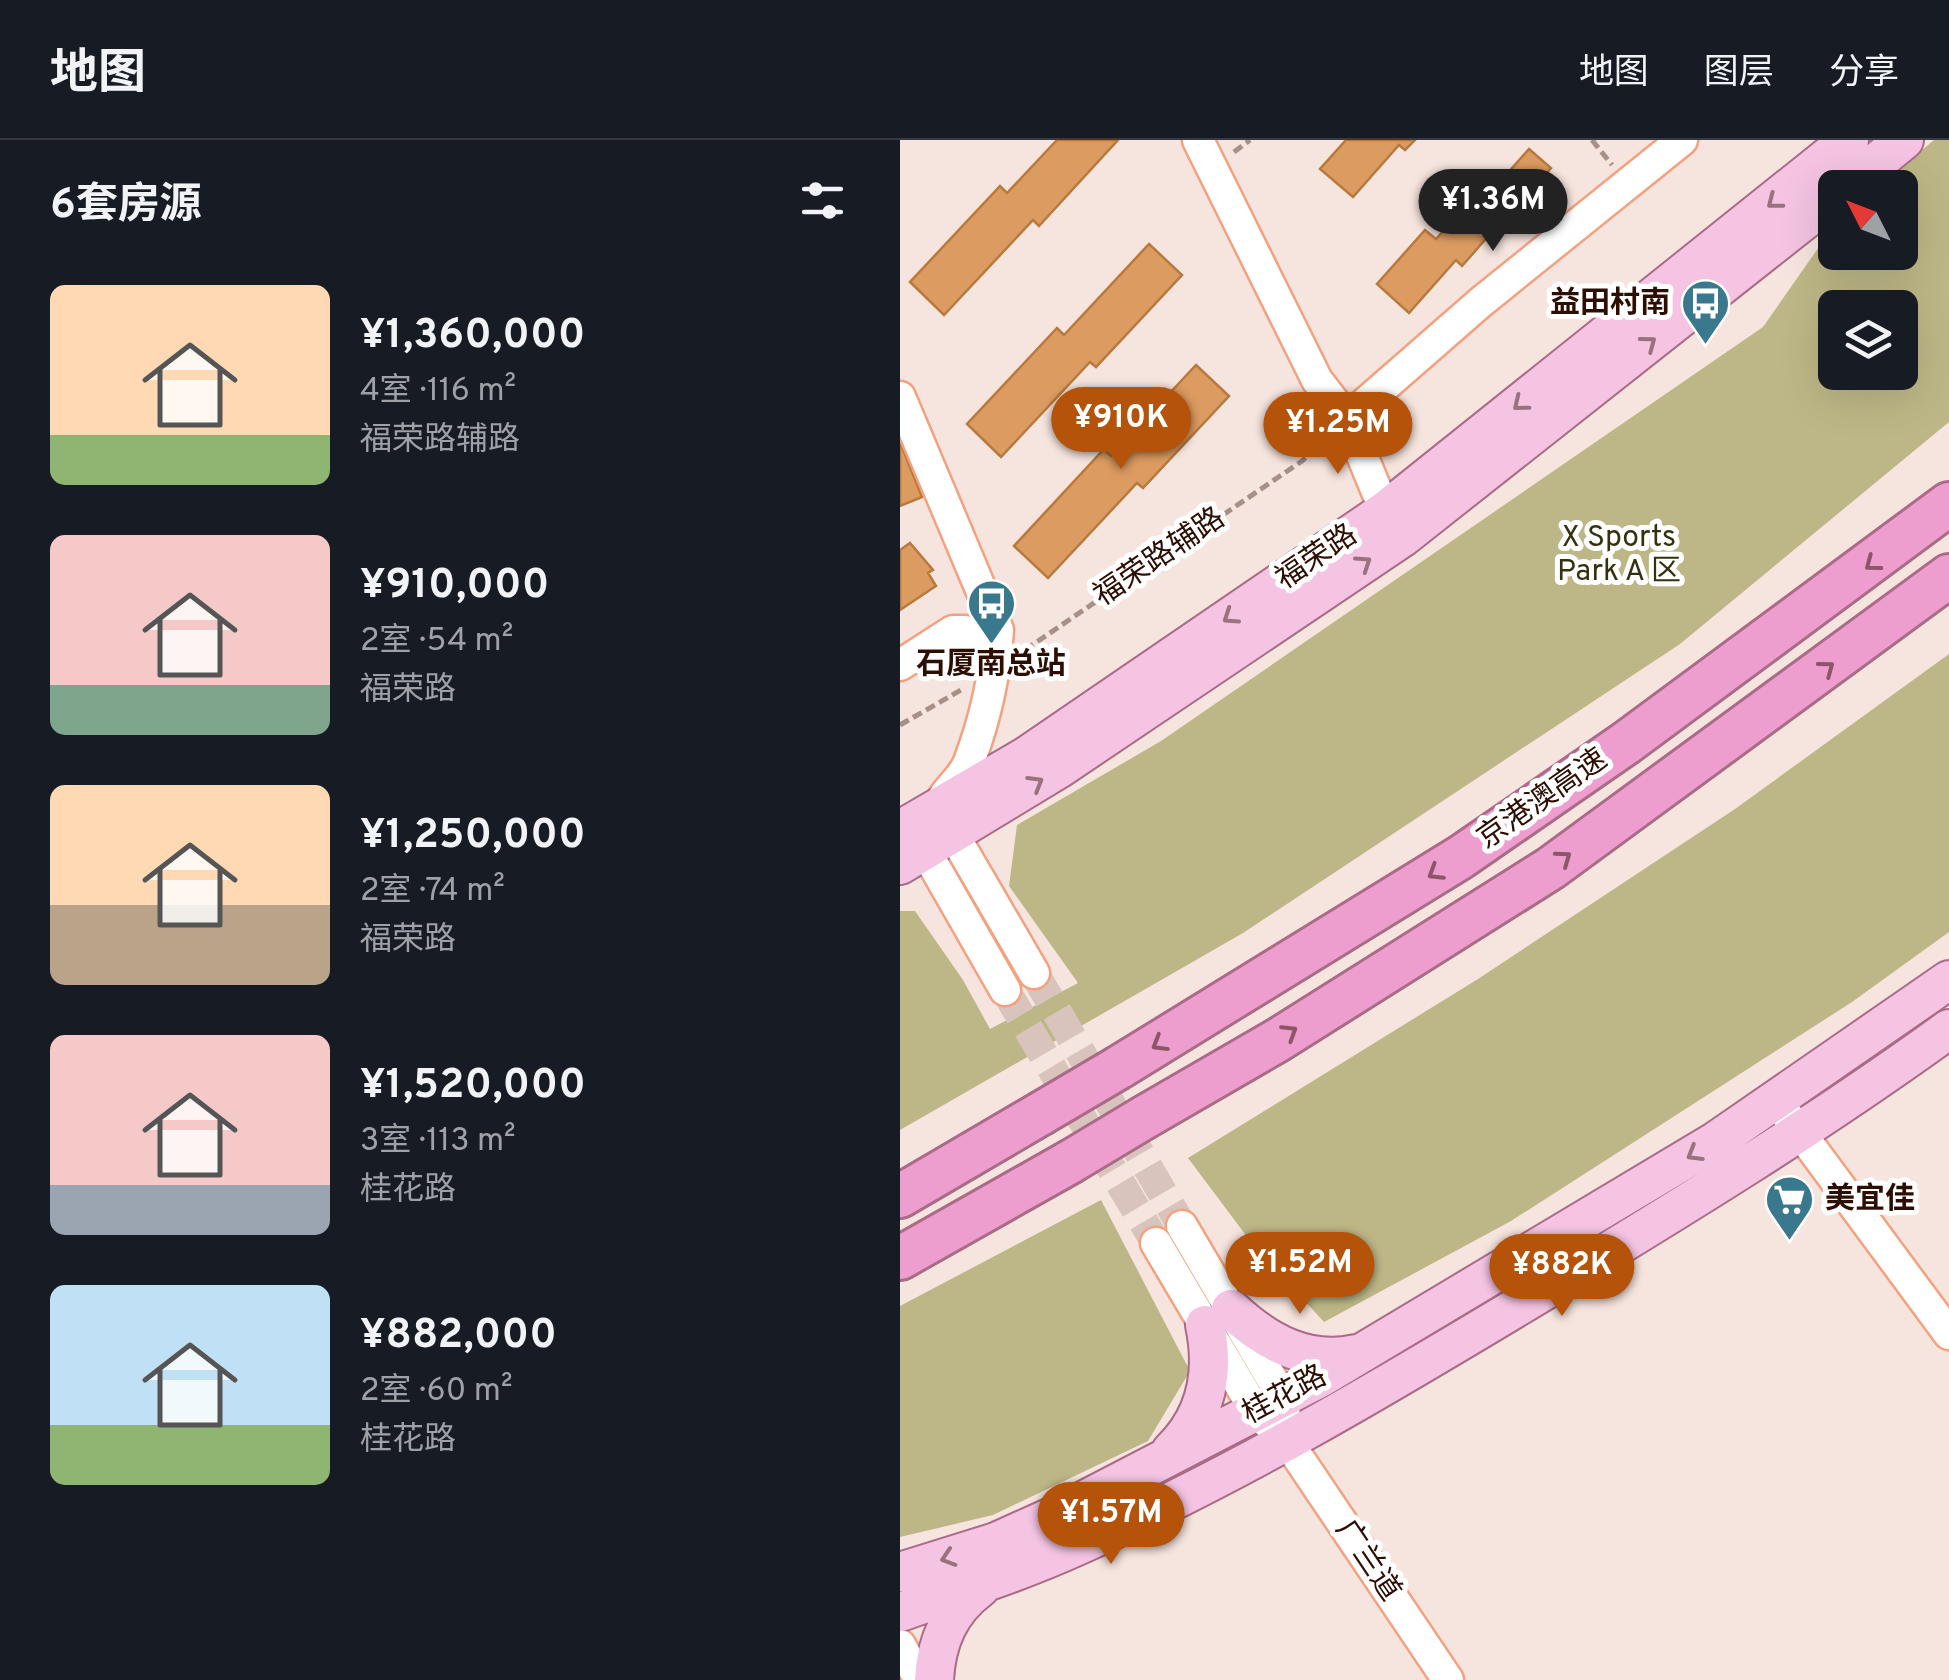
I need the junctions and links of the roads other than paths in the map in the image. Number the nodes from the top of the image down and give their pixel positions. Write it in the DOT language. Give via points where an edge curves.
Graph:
graph roads {
  1 [pos="1198,140"];
  2 [pos="1682,140"];
  3 [pos="1850,140"];
  4 [pos="1904,140"];
  5 [pos="1867,170"];
  6 [pos="1818,209"];
  7 [pos="900,397"];
  8 [pos="1347,419"];
  9 [pos="1949,504"];
  10 [pos="1385,511"];
  11 [pos="1949,576"];
  12 [pos="900,664"];
  13 [pos="995,670"];
  14 [pos="921,835"];
  15 [pos="1034,973"];
  16 [pos="1949,980"];
  17 [pos="1005,990"];
  18 [pos="1949,1029"];
  19 [pos="1776,1101"];
  20 [pos="1800,1133"];
  21 [pos="900,1196"];
  22 [pos="1182,1226"];
  23 [pos="1156,1243"];
  24 [pos="900,1258"];
  25 [pos="1218,1317"];
  26 [pos="1946,1323"];
  27 [pos="1363,1352"];
  28 [pos="1270,1405"];
  29 [pos="1287,1441"];
  30 [pos="1160,1462"];
  31 [pos="900,1572"];
  32 [pos="990,1580"];
  33 [pos="900,1612"];
  34 [pos="900,1646"];
  35 [pos="920,1680"];
  36 [pos="934,1680"];
  37 [pos="1448,1680"];
  1 -- 8 [label="street" via="1317,380"];
  2 -- 8 [label="street"];
  3 -- 10 [label="main road, 福荣路, one-way"];
  4 -- 5 [label="main road"];
  14 -- 6 [label="main road, 福荣路, one-way" via="1060,768 1403,536"];
  7 -- 13 [label="street" via="998,630"];
  8 -- 10 [label="street"];
  9 -- 21 [label="highway, 京港澳高速, one-way, bridge" via="1461,857"];
  10 -- 14 [label="main road, 福荣路, one-way" via="1025,756"];
  24 -- 11 [label="highway, 京港澳高速, one-way, bridge" via="1278,1040 1551,868"];
  12 -- 13 [label="street" via="965,630"];
  13 -- 14 [label="street" via="968,765"];
  14 -- 15 [label="street"];
  14 -- 17 [label="street"];
  16 -- 19 [label="main road, 桂花路"];
  18 -- 20 [label="main road, 桂花路"];
  19 -- 20 [label="street"];
  19 -- 27 [label="main road, 桂花路, one-way"];
  20 -- 26 [label="street"];
  20 -- 29 [label="main road, 桂花路"];
  22 -- 25 [label="street"];
  23 -- 25 [label="street"];
  25 -- 27 [label="main road" via="1290,1350 1337,1358"];
  25 -- 28 [label="street"];
  25 -- 30 [label="main road" via="1205,1397 1182,1440"];
  27 -- 28 [label="main road, 桂花路"];
  28 -- 29 [label="street"];
  28 -- 30 [label="main road, 桂花路"];
  29 -- 32 [label="main road, 桂花路" via="1077,1546"];
  29 -- 37 [label="street, 广兰道"];
  30 -- 31 [label="main road, 桂花路, one-way" via="996,1542"];
  32 -- 33 [label="main road, 桂花路"];
  32 -- 36 [label="main road" via="952,1615"];
  34 -- 35 [label="street"];
}
